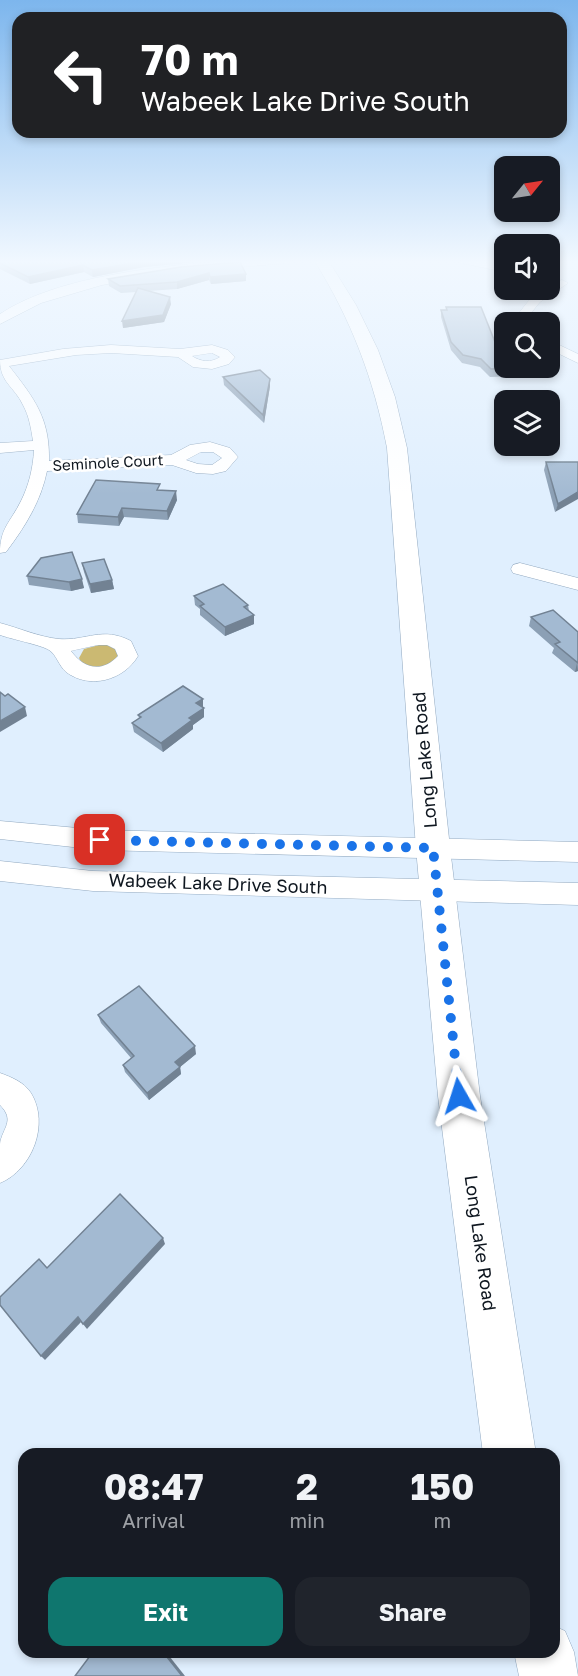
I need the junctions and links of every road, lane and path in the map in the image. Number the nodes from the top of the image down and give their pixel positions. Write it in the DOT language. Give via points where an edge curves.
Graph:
graph roads {
  1 [pos="366,338"];
  2 [pos="560,350"];
  3 [pos="182,353"];
  4 [pos="578,359"];
  5 [pos="0,364"];
  6 [pos="43,445"];
  7 [pos="0,448"];
  8 [pos="175,460"];
  9 [pos="41,466"];
  10 [pos="0,548"];
  11 [pos="520,569"];
  12 [pos="578,584"];
  13 [pos="0,629"];
  14 [pos="57,646"];
  15 [pos="0,830"];
  16 [pos="433,848"];
  17 [pos="578,852"];
  18 [pos="0,871"];
  19 [pos="437,890"];
  20 [pos="578,894"];
  21 [pos="0,1088"];
  22 [pos="0,1166"];
  23 [pos="509,1448"];
  24 [pos="545,1658"];
  25 [pos="549,1676"];
  1 -- 16 [label="main road, Long Lake Road" via="392,420 407,540"];
  2 -- 4 [label="street"];
  3 -- 5 [label="street" via="101,349"];
  5 -- 6 [label="street" via="30,404"];
  6 -- 7 [label="street"];
  6 -- 9 [label="street"];
  8 -- 9 [label="street, Seminole Court"];
  9 -- 10 [label="street" via="31,501"];
  11 -- 12 [label="street"];
  13 -- 14 [label="street"];
  15 -- 16 [label="street" via="100,840"];
  16 -- 17 [label="street"];
  16 -- 19 [label="main road, Long Lake Road"];
  18 -- 19 [label="street, Wabeek Lake Drive South" via="93,881"];
  19 -- 20 [label="street, Wabeek Lake Drive South"];
  19 -- 23 [label="main road, Long Lake Road" via="459,1096"];
  21 -- 22 [label="street" via="19,1100 25,1127 20,1142"];
  24 -- 25 [label="main road"];
}
